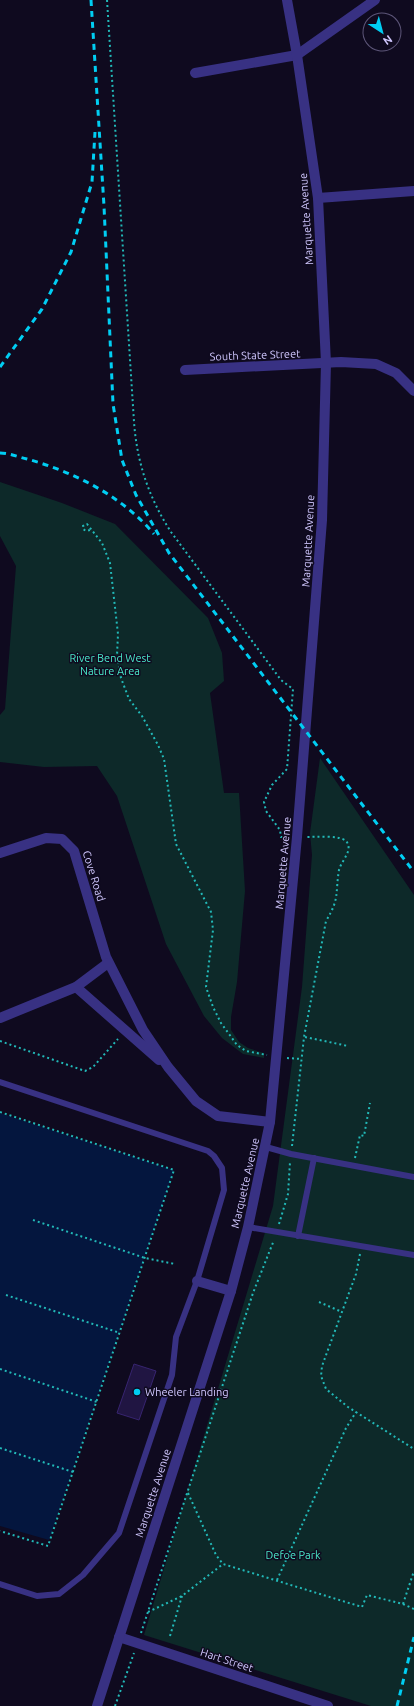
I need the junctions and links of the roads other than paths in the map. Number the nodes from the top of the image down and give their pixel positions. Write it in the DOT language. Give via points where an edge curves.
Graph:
graph roads {
  1 [pos="287,0"];
  2 [pos="375,0"];
  3 [pos="297,55"];
  4 [pos="195,73"];
  5 [pos="414,191"];
  6 [pos="318,198"];
  7 [pos="326,363"];
  8 [pos="185,370"];
  9 [pos="414,391"];
  10 [pos="0,854"];
  11 [pos="108,963"];
  12 [pos="76,987"];
  13 [pos="0,1018"];
  14 [pos="168,1067"];
  15 [pos="0,1082"];
  16 [pos="270,1122"];
  17 [pos="266,1147"];
  18 [pos="314,1158"];
  19 [pos="414,1177"];
  20 [pos="248,1227"];
  21 [pos="298,1236"];
  22 [pos="414,1255"];
  23 [pos="197,1281"];
  24 [pos="231,1291"];
  25 [pos="0,1584"];
  26 [pos="119,1637"];
  27 [pos="97,1706"];
  28 [pos="328,1706"];
  1 -- 3 [label="street, Marquette Avenue"];
  2 -- 3 [label="street"];
  3 -- 4 [label="street"];
  3 -- 6 [label="street, Marquette Avenue"];
  5 -- 6 [label="street"];
  6 -- 7 [label="street, Marquette Avenue"];
  7 -- 8 [label="street, South State Street"];
  7 -- 9 [label="street, South State Street" via="376,364 396,373"];
  7 -- 16 [label="street, Marquette Avenue" via="322,520 297,837"];
  10 -- 11 [label="street, Cove Road" via="46,838 62,839 74,851"];
  11 -- 12 [label="street"];
  11 -- 14 [label="street, Cove Road" via="143,1030"];
  12 -- 13 [label="street"];
  12 -- 14 [label="street, Cove Road"];
  14 -- 16 [label="street, Cove Road" via="196,1100 218,1116"];
  15 -- 23 [label="lane" via="208,1151 214,1156 222,1168 224,1190"];
  16 -- 17 [label="street, Marquette Avenue"];
  17 -- 18 [label="lane"];
  17 -- 20 [label="street, Marquette Avenue"];
  18 -- 19 [label="lane"];
  18 -- 21 [label="lane"];
  20 -- 21 [label="lane"];
  20 -- 24 [label="street, Marquette Avenue"];
  21 -- 22 [label="lane"];
  23 -- 24 [label="street"];
  23 -- 25 [label="lane" via="176,1337 172,1375 119,1533 83,1575 59,1594 37,1596"];
  24 -- 26 [label="street, Marquette Avenue"];
  26 -- 27 [label="street, Marquette Avenue"];
  26 -- 28 [label="street, Hart Street"];
}
